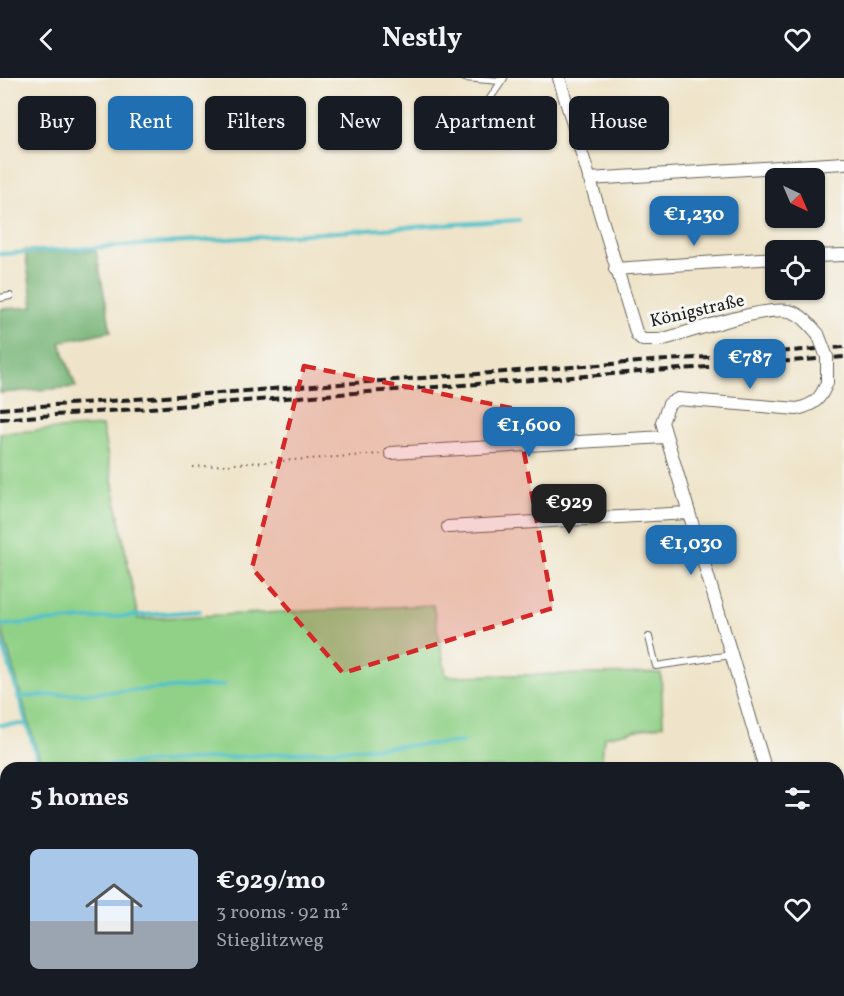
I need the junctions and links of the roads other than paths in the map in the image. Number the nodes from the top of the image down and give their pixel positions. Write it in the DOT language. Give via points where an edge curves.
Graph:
graph roads {
  1 [pos="465,78"];
  2 [pos="559,78"];
  3 [pos="502,79"];
  4 [pos="491,96"];
  5 [pos="844,163"];
  6 [pos="589,179"];
  7 [pos="844,255"];
  8 [pos="825,256"];
  9 [pos="765,259"];
  10 [pos="615,269"];
  11 [pos="10,296"];
  12 [pos="0,298"];
  13 [pos="664,436"];
  14 [pos="391,453"];
  15 [pos="687,513"];
  16 [pos="448,527"];
  17 [pos="649,636"];
  18 [pos="730,655"];
  19 [pos="763,762"];
  1 -- 3 [label="lane"];
  2 -- 6 [label="street, Königstraße"];
  3 -- 4 [label="lane"];
  5 -- 6 [label="street"];
  6 -- 10 [label="street, Königstraße"];
  7 -- 8 [label="street"];
  9 -- 10 [label="street"];
  10 -- 13 [label="street, Königstraße, bridge" via="633,329 643,340 659,340 770,311 790,311 805,319 818,334 827,357 827,382 822,396 811,405 797,409 678,399 664,412"];
  11 -- 12 [label="lane"];
  13 -- 14 [label="street"];
  13 -- 15 [label="street, Königstraße"];
  15 -- 16 [label="street"];
  15 -- 18 [label="street, Königstraße"];
  17 -- 18 [label="lane" via="656,666"];
  18 -- 19 [label="street, Königstraße"];
}
